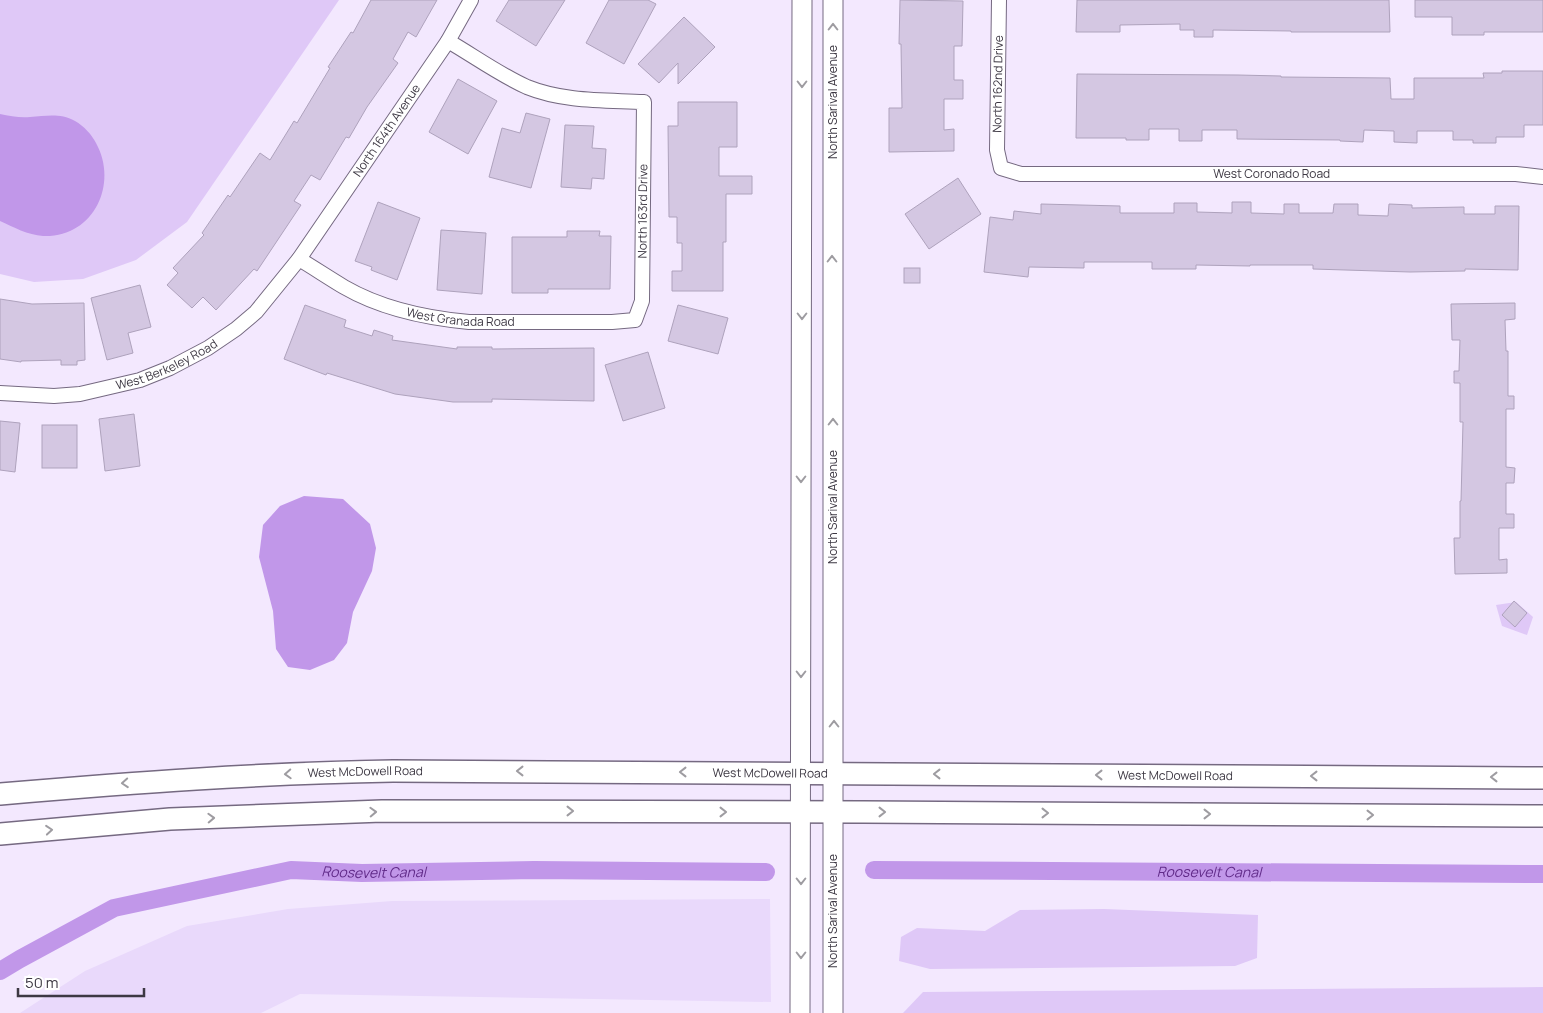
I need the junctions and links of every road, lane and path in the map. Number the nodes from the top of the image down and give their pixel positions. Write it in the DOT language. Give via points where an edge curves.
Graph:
graph roads {
  1 [pos="471,0"];
  2 [pos="802,0"];
  3 [pos="833,0"];
  4 [pos="998,0"];
  5 [pos="448,41"];
  6 [pos="1001,168"];
  7 [pos="1543,177"];
  8 [pos="299,258"];
  9 [pos="635,320"];
  10 [pos="0,393"];
  11 [pos="801,773"];
  12 [pos="834,773"];
  13 [pos="1543,778"];
  14 [pos="0,794"];
  15 [pos="801,812"];
  16 [pos="833,812"];
  17 [pos="1543,816"];
  18 [pos="0,834"];
  19 [pos="800,1013"];
  20 [pos="833,1013"];
  1 -- 5 [label="street, North 164th Avenue"];
  2 -- 11 [label="main road, one-way"];
  12 -- 3 [label="main road, North Sarival Avenue, one-way"];
  4 -- 6 [label="street, North 162nd Drive" via="997,150"];
  5 -- 8 [label="street, North 164th Avenue"];
  5 -- 9 [label="street, North 163rd Drive" via="528,87 580,99 644,102 642,301"];
  6 -- 7 [label="street, West Coronado Road" via="1022,174 1516,174"];
  8 -- 9 [label="street, West Granada Road" via="363,297 416,315 469,322"];
  8 -- 10 [label="street, West Berkeley Road" via="256,312 208,348 170,368 140,380 80,394"];
  11 -- 12 [label="main road, West McDowell Road"];
  11 -- 14 [label="main road, West McDowell Road, one-way" via="313,772"];
  11 -- 15 [label="main road"];
  13 -- 12 [label="main road, West McDowell Road, one-way"];
  12 -- 16 [label="main road, North Sarival Avenue"];
  15 -- 16 [label="main road"];
  18 -- 15 [label="main road, one-way" via="170,819 382,811"];
  15 -- 19 [label="main road, one-way"];
  16 -- 17 [label="main road, one-way"];
  16 -- 20 [label="main road, North Sarival Avenue"];
}
